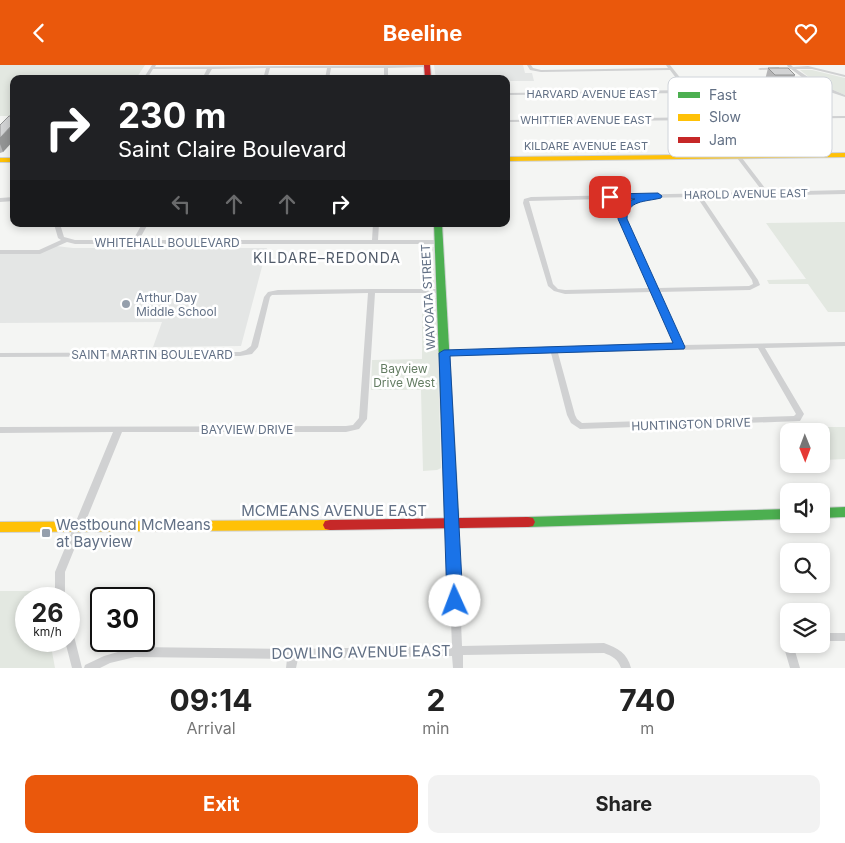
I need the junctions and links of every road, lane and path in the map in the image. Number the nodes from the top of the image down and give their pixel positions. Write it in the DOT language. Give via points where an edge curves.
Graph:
graph roads {
  1 [pos="427,65"];
  2 [pos="529,65"];
  3 [pos="802,65"];
  4 [pos="386,66"];
  5 [pos="153,67"];
  6 [pos="268,67"];
  7 [pos="329,67"];
  8 [pos="670,67"];
  9 [pos="791,67"];
  10 [pos="210,68"];
  11 [pos="760,69"];
  12 [pos="813,69"];
  13 [pos="206,75"];
  14 [pos="265,75"];
  15 [pos="328,75"];
  16 [pos="803,77"];
  17 [pos="845,77"];
  18 [pos="832,91"];
  19 [pos="668,93"];
  20 [pos="510,94"];
  21 [pos="845,96"];
  22 [pos="832,117"];
  23 [pos="845,117"];
  24 [pos="668,119"];
  25 [pos="510,121"];
  26 [pos="832,155"];
  27 [pos="845,155"];
  28 [pos="738,157"];
  29 [pos="510,159"];
  30 [pos="845,192"];
  31 [pos="766,193"];
  32 [pos="698,195"];
  33 [pos="658,196"];
  34 [pos="58,227"];
  35 [pos="143,227"];
  36 [pos="376,227"];
  37 [pos="438,227"];
  38 [pos="65,240"];
  39 [pos="135,242"];
  40 [pos="375,242"];
  41 [pos="439,242"];
  42 [pos="0,252"];
  43 [pos="654,290"];
  44 [pos="372,291"];
  45 [pos="442,291"];
  46 [pos="845,343"];
  47 [pos="760,345"];
  48 [pos="680,347"];
  49 [pos="554,350"];
  50 [pos="444,353"];
  51 [pos="0,355"];
  52 [pos="119,429"];
  53 [pos="0,430"];
  54 [pos="845,512"];
  55 [pos="830,513"];
  56 [pos="780,514"];
  57 [pos="452,524"];
  58 [pos="0,527"];
  59 [pos="80,527"];
  60 [pos="60,587"];
  61 [pos="830,637"];
  62 [pos="845,637"];
  63 [pos="458,651"];
  64 [pos="73,652"];
  65 [pos="790,653"];
  66 [pos="293,654"];
  67 [pos="77,668"];
  68 [pos="89,668"];
  69 [pos="291,668"];
  70 [pos="458,668"];
  71 [pos="626,668"];
  72 [pos="794,668"];
  1 -- 4 [label="street"];
  2 -- 8 [label="street" via="531,69 541,71"];
  3 -- 12 [label="street"];
  4 -- 7 [label="street"];
  5 -- 10 [label="street"];
  6 -- 7 [label="street"];
  6 -- 10 [label="street"];
  6 -- 14 [label="street"];
  7 -- 15 [label="street"];
  9 -- 11 [label="street"];
  9 -- 12 [label="street"];
  9 -- 16 [label="street"];
  10 -- 13 [label="street"];
  12 -- 17 [label="street"];
  18 -- 21 [label="street"];
  19 -- 20 [label="street, HARVARD AVENUE EAST"];
  22 -- 23 [label="street, WHITTIER AVENUE EAST"];
  24 -- 25 [label="street, WHITTIER AVENUE EAST"];
  26 -- 27 [label="street, KILDARE AVENUE EAST"];
  28 -- 29 [label="street, KILDARE AVENUE EAST"];
  28 -- 31 [label="street"];
  30 -- 31 [label="street, HAROLD AVENUE EAST"];
  31 -- 32 [label="street, HAROLD AVENUE EAST"];
  32 -- 33 [label="street, HAROLD AVENUE EAST"];
  32 -- 43 [label="street" via="757,285 750,288"];
  33 -- 43 [label="street" via="628,203 622,210 622,219"];
  33 -- 43 [label="street, HAROLD AVENUE EAST" via="526,200 550,285 556,290"];
  34 -- 38 [label="street" via="61,238"];
  35 -- 39 [label="street"];
  36 -- 40 [label="street"];
  37 -- 41 [label="street, WAYOATA STREET"];
  38 -- 39 [label="street, WHITEHALL BOULEVARD"];
  38 -- 42 [label="street" via="40,252"];
  39 -- 40 [label="street, WHITEHALL BOULEVARD"];
  40 -- 41 [label="street, WHITEHALL BOULEVARD"];
  41 -- 45 [label="street, WAYOATA STREET"];
  43 -- 48 [label="street"];
  44 -- 45 [label="street, SAINT MARTIN BOULEVARD"];
  44 -- 51 [label="street, SAINT MARTIN BOULEVARD" via="270,293 254,347 240,354"];
  44 -- 52 [label="street, BAYVIEW DRIVE" via="363,419 356,427"];
  45 -- 50 [label="street, WAYOATA STREET"];
  46 -- 47 [label="street"];
  47 -- 48 [label="street"];
  47 -- 49 [label="street, HUNTINGTON DRIVE" via="800,413 797,419 580,426 571,415"];
  48 -- 49 [label="street"];
  49 -- 50 [label="street"];
  50 -- 57 [label="street, WAYOATA STREET"];
  52 -- 53 [label="street, BAYVIEW DRIVE"];
  52 -- 59 [label="street"];
  54 -- 55 [label="street"];
  56 -- 57 [label="street, MCMEANS AVENUE EAST"];
  57 -- 59 [label="street, MCMEANS AVENUE EAST"];
  57 -- 63 [label="street, WAYOATA STREET"];
  58 -- 59 [label="street, MCMEANS AVENUE EAST"];
  59 -- 60 [label="street" via="60,572"];
  61 -- 62 [label="street"];
  63 -- 66 [label="street, DOWLING AVENUE EAST"];
  63 -- 70 [label="street, WAYOATA STREET"];
  63 -- 71 [label="street, DOWLING AVENUE EAST" via="604,648 622,657"];
  64 -- 67 [label="street"];
  65 -- 72 [label="street"];
  66 -- 68 [label="street, DOWLING AVENUE EAST" via="135,652"];
  66 -- 69 [label="street"];
}
